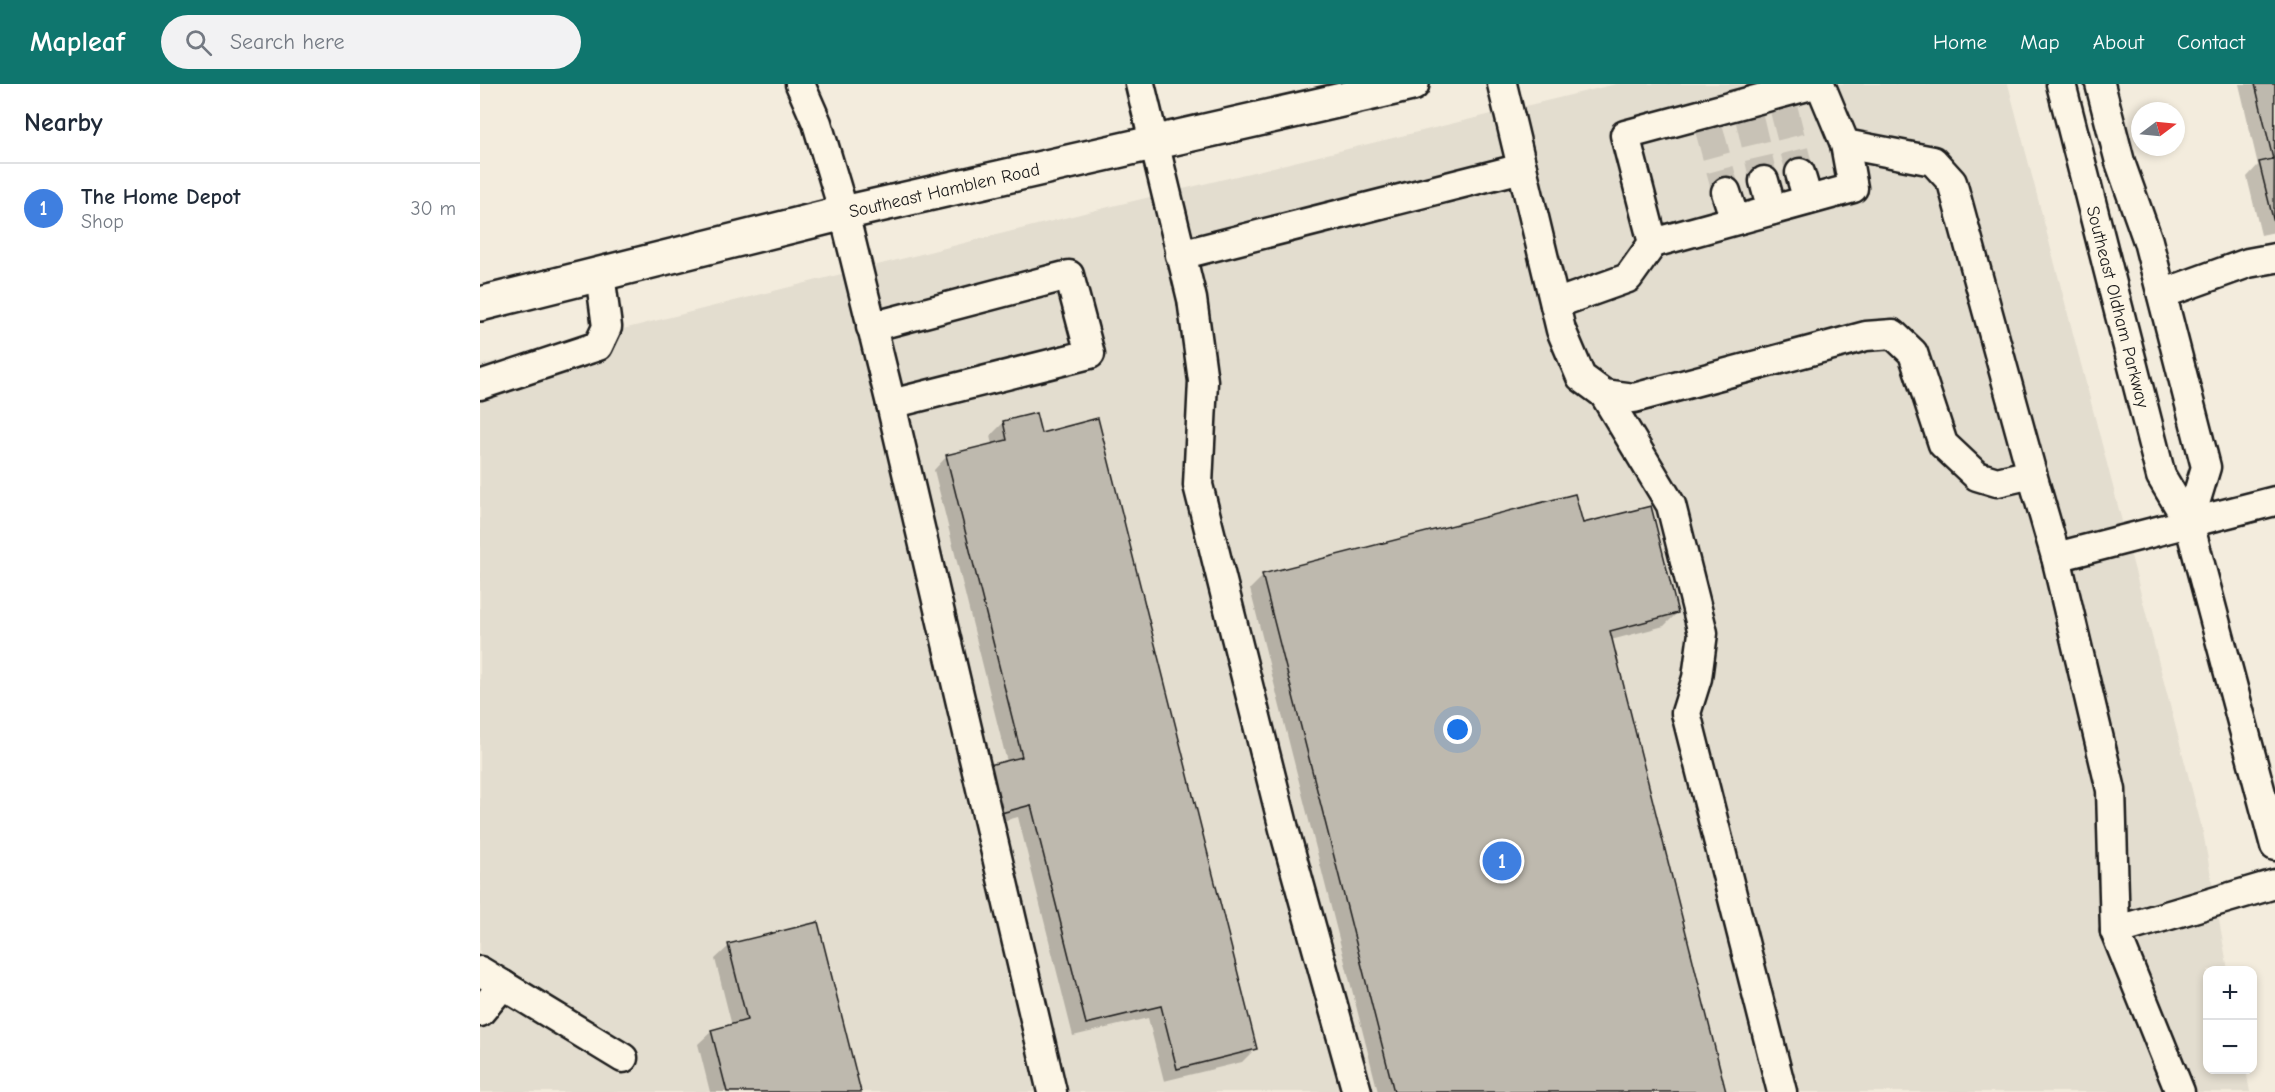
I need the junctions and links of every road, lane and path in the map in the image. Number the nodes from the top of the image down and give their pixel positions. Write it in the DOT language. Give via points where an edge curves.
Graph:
graph roads {
  1 [pos="800,84"];
  2 [pos="1140,84"];
  3 [pos="1412,84"];
  4 [pos="1502,84"];
  5 [pos="1815,84"];
  6 [pos="1820,84"];
  7 [pos="2061,84"];
  8 [pos="2100,84"];
  9 [pos="1356,91"];
  10 [pos="1153,142"];
  11 [pos="1845,144"];
  12 [pos="1522,168"];
  13 [pos="1800,172"];
  14 [pos="1764,181"];
  15 [pos="1726,192"];
  16 [pos="1808,200"];
  17 [pos="1772,210"];
  18 [pos="843,213"];
  19 [pos="1735,220"];
  20 [pos="1653,243"];
  21 [pos="1180,255"];
  22 [pos="2275,258"];
  23 [pos="600,274"];
  24 [pos="2162,294"];
  25 [pos="480,304"];
  26 [pos="1555,304"];
  27 [pos="871,327"];
  28 [pos="480,385"];
  29 [pos="1604,394"];
  30 [pos="891,404"];
  31 [pos="2032,474"];
  32 [pos="2275,501"];
  33 [pos="2189,523"];
  34 [pos="2056,557"];
  35 [pos="2275,846"];
  36 [pos="2275,884"];
  37 [pos="2115,931"];
  38 [pos="491,978"];
  39 [pos="480,1012"];
  40 [pos="623,1058"];
  41 [pos="1052,1092"];
  42 [pos="1357,1092"];
  43 [pos="1782,1092"];
  44 [pos="2181,1092"];
  1 -- 18 [label="street"];
  2 -- 10 [label="street"];
  3 -- 9 [label="main road, Southeast Hamblen Road"];
  4 -- 12 [label="street"];
  5 -- 20 [label="street" via="1782,101 1708,121 1624,135"];
  6 -- 11 [label="street"];
  7 -- 33 [label="street, Southeast Oldham Parkway" via="2161,476"];
  8 -- 24 [label="street"];
  9 -- 10 [label="main road, Southeast Hamblen Road"];
  10 -- 18 [label="main road, Southeast Hamblen Road"];
  10 -- 21 [label="street"];
  11 -- 16 [label="street" via="1853,188"];
  11 -- 31 [label="street" via="1933,161 1952,182"];
  12 -- 21 [label="street"];
  12 -- 26 [label="street"];
  13 -- 16 [label="street"];
  14 -- 17 [label="street"];
  15 -- 19 [label="street"];
  16 -- 17 [label="street"];
  17 -- 19 [label="street"];
  18 -- 23 [label="main road, Southeast Hamblen Road"];
  18 -- 27 [label="street"];
  19 -- 20 [label="street"];
  20 -- 26 [label="street" via="1628,278"];
  21 -- 42 [label="street" via="1203,381 1198,485 1284,829"];
  22 -- 24 [label="street" via="2248,263"];
  23 -- 25 [label="main road, Southeast Hamblen Road"];
  23 -- 28 [label="street" via="607,327 598,346"];
  24 -- 33 [label="street" via="2206,467"];
  26 -- 29 [label="street" via="1561,330 1581,377"];
  27 -- 30 [label="street"];
  27 -- 30 [label="street" via="1069,275 1090,354"];
  29 -- 31 [label="street" via="1634,398 1866,336 1893,334 1913,353 1943,444 1977,476 1997,482"];
  29 -- 43 [label="street" via="1671,505 1703,633 1686,713"];
  30 -- 41 [label="street"];
  31 -- 34 [label="street"];
  32 -- 33 [label="street"];
  33 -- 34 [label="street"];
  33 -- 35 [label="street, Southeast Oldham Parkway"];
  34 -- 37 [label="street" via="2111,790"];
  36 -- 37 [label="street"];
  37 -- 44 [label="street"];
  38 -- 39 [label="street"];
  38 -- 40 [label="street"];
}
